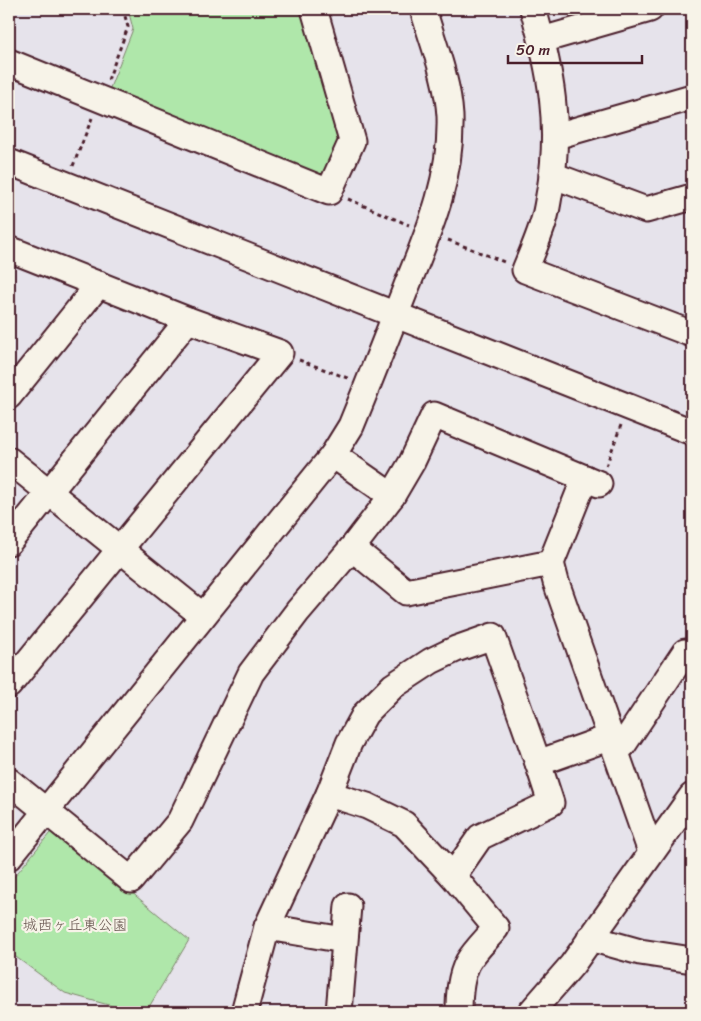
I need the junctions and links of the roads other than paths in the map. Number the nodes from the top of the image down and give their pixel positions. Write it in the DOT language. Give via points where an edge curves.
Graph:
graph roads {
  1 [pos="314,9"];
  2 [pos="423,9"];
  3 [pos="534,9"];
  4 [pos="650,9"];
  5 [pos="542,40"];
  6 [pos="9,62"];
  7 [pos="692,97"];
  8 [pos="556,136"];
  9 [pos="9,162"];
  10 [pos="552,175"];
  11 [pos="692,197"];
  12 [pos="9,249"];
  13 [pos="99,284"];
  14 [pos="396,316"];
  15 [pos="188,320"];
  16 [pos="692,334"];
  17 [pos="9,396"];
  18 [pos="692,432"];
  19 [pos="333,455"];
  20 [pos="9,460"];
  21 [pos="49,494"];
  22 [pos="392,496"];
  23 [pos="9,542"];
  24 [pos="352,548"];
  25 [pos="120,550"];
  26 [pos="551,563"];
  27 [pos="202,616"];
  28 [pos="692,656"];
  29 [pos="9,685"];
  30 [pos="613,743"];
  31 [pos="538,763"];
  32 [pos="9,781"];
  33 [pos="329,794"];
  34 [pos="692,798"];
  35 [pos="46,811"];
  36 [pos="651,852"];
  37 [pos="9,857"];
  38 [pos="453,876"];
  39 [pos="348,906"];
  40 [pos="267,927"];
  41 [pos="590,938"];
  42 [pos="344,940"];
  43 [pos="692,960"];
  44 [pos="244,1012"];
  45 [pos="339,1012"];
  46 [pos="459,1012"];
  47 [pos="532,1012"];
  1 -- 6 [label="street" via="352,141 329,192"];
  2 -- 14 [label="street" via="444,81 450,115 448,161 440,200"];
  3 -- 5 [label="street"];
  4 -- 5 [label="street"];
  5 -- 8 [label="street" via="552,85"];
  7 -- 8 [label="street"];
  8 -- 10 [label="street"];
  9 -- 14 [label="street"];
  10 -- 11 [label="street" via="646,210"];
  10 -- 16 [label="street" via="545,219 526,270"];
  12 -- 13 [label="street"];
  13 -- 15 [label="street"];
  13 -- 17 [label="street"];
  14 -- 18 [label="street"];
  14 -- 19 [label="street" via="350,426"];
  15 -- 21 [label="street"];
  15 -- 25 [label="street" via="280,353"];
  19 -- 22 [label="street"];
  19 -- 27 [label="street"];
  20 -- 21 [label="street"];
  21 -- 23 [label="street"];
  21 -- 25 [label="street"];
  22 -- 24 [label="street"];
  22 -- 26 [label="street" via="434,415 592,481"];
  24 -- 26 [label="street" via="406,592"];
  24 -- 35 [label="street" via="251,673 180,821 131,880"];
  25 -- 27 [label="street"];
  25 -- 29 [label="street"];
  26 -- 30 [label="street"];
  27 -- 35 [label="street"];
  28 -- 30 [label="street" via="685,652 623,745"];
  30 -- 31 [label="street"];
  30 -- 36 [label="street"];
  31 -- 33 [label="street" via="493,636 431,661 393,686 366,714"];
  31 -- 38 [label="street" via="551,803 480,836"];
  32 -- 35 [label="street"];
  33 -- 38 [label="street" via="367,806 404,824"];
  33 -- 40 [label="street"];
  34 -- 36 [label="street"];
  35 -- 37 [label="street"];
  36 -- 41 [label="street"];
  38 -- 46 [label="street" via="496,928 469,962 462,978"];
  39 -- 42 [label="street"];
  40 -- 42 [label="street"];
  40 -- 44 [label="street"];
  41 -- 43 [label="street" via="640,952"];
  41 -- 47 [label="street"];
  42 -- 45 [label="street"];
}
